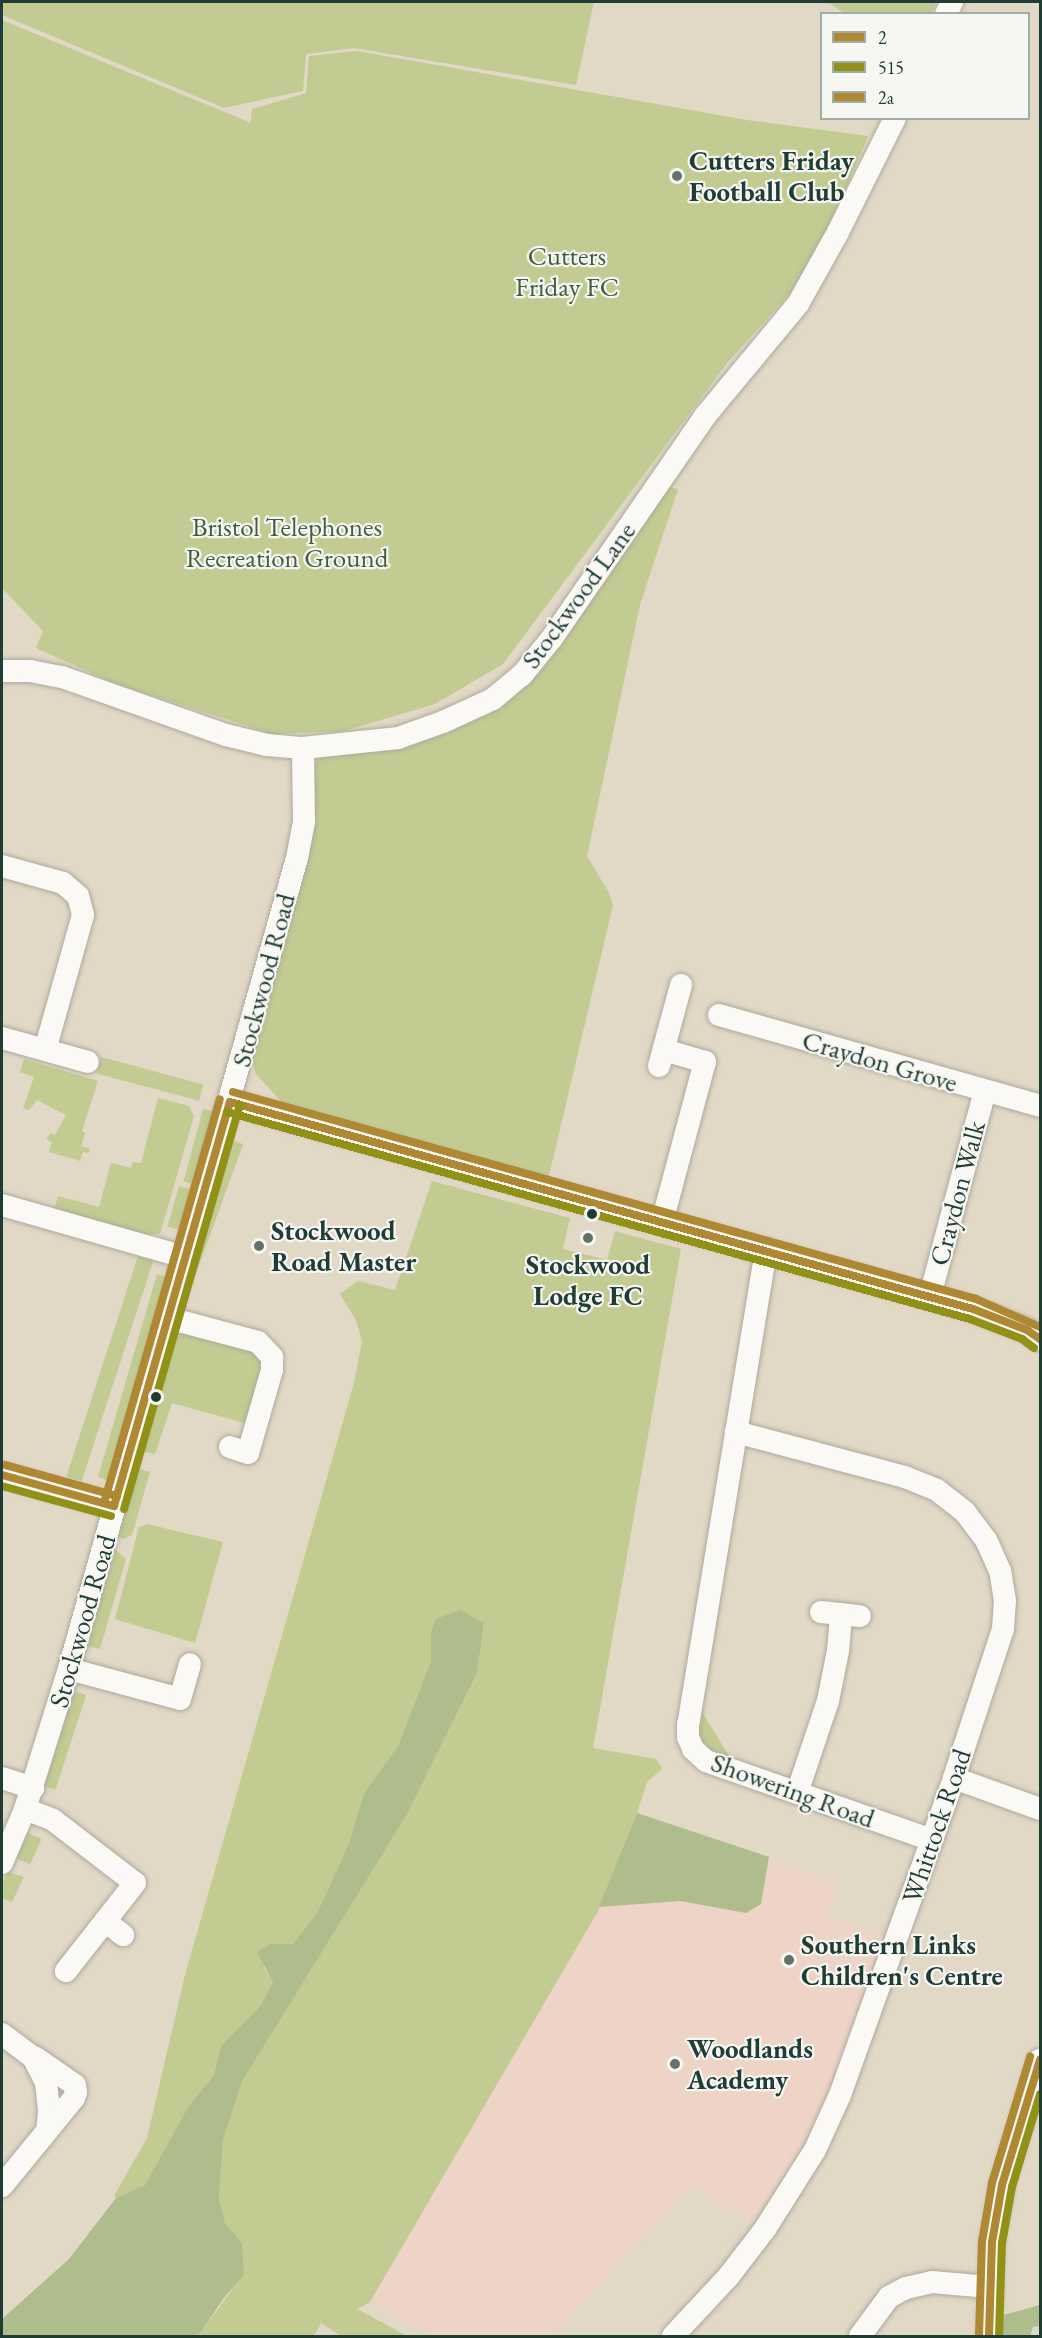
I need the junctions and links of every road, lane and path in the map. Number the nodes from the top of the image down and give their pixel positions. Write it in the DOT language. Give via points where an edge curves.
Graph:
graph roads {
  1 [pos="894,120"];
  2 [pos="2,670"];
  3 [pos="303,748"];
  4 [pos="2,866"];
  5 [pos="681,985"];
  6 [pos="719,1015"];
  7 [pos="2,1038"];
  8 [pos="45,1050"];
  9 [pos="88,1062"];
  10 [pos="985,1091"];
  11 [pos="230,1101"];
  12 [pos="1041,1107"];
  13 [pos="2,1205"];
  14 [pos="662,1222"];
  15 [pos="766,1250"];
  16 [pos="185,1257"];
  17 [pos="930,1296"];
  18 [pos="168,1318"];
  19 [pos="1041,1339"];
  20 [pos="736,1432"];
  21 [pos="230,1447"];
  22 [pos="2,1475"];
  23 [pos="114,1506"];
  24 [pos="841,1614"];
  25 [pos="190,1664"];
  26 [pos="69,1668"];
  27 [pos="954,1778"];
  28 [pos="2,1779"];
  29 [pos="797,1793"];
  30 [pos="29,1798"];
  31 [pos="1041,1809"];
  32 [pos="932,1840"];
  33 [pos="2,1863"];
  34 [pos="105,1921"];
  35 [pos="123,1935"];
  36 [pos="66,1971"];
  37 [pos="2,2034"];
  38 [pos="1041,2060"];
  39 [pos="2,2186"];
  40 [pos="989,2287"];
  41 [pos="673,2337"];
  42 [pos="860,2337"];
  43 [pos="989,2337"];
  1 -- 3 [label="street, Stockwood Lane" via="798,304 705,416 592,582 522,675 492,699 443,723 398,738"];
  2 -- 3 [label="street, Stockwood Lane" via="62,678 226,735 267,745"];
  3 -- 11 [label="street, Stockwood Road" via="302,836"];
  4 -- 8 [label="street" via="63,883 78,896 83,915"];
  5 -- 14 [label="street" via="661,1058 705,1062"];
  6 -- 10 [label="street, Craydon Grove"];
  7 -- 8 [label="street"];
  8 -- 9 [label="street"];
  10 -- 12 [label="street, Craydon Grove"];
  10 -- 17 [label="street, Craydon Walk"];
  11 -- 14 [label="street"];
  11 -- 16 [label="street, Stockwood Road"];
  13 -- 16 [label="street"];
  14 -- 15 [label="street"];
  15 -- 17 [label="street"];
  15 -- 20 [label="street, Showering Road"];
  16 -- 18 [label="street, Stockwood Road"];
  17 -- 19 [label="street" via="1001,1319"];
  18 -- 21 [label="street" via="258,1342 272,1357 272,1370 248,1453"];
  18 -- 23 [label="street, Stockwood Road"];
  20 -- 27 [label="street, Whittock Road" via="905,1477 937,1490 965,1512 986,1540 1000,1571 1005,1601 1003,1629"];
  20 -- 29 [label="street, Showering Road" via="688,1737 693,1749 706,1761"];
  22 -- 23 [label="street"];
  23 -- 26 [label="street, Stockwood Road"];
  24 -- 29 [label="street" via="828,1701"];
  25 -- 26 [label="street" via="180,1699"];
  26 -- 30 [label="street, Stockwood Road"];
  27 -- 31 [label="street"];
  27 -- 32 [label="street, Whittock Road"];
  28 -- 30 [label="street"];
  29 -- 32 [label="street, Showering Road"];
  30 -- 33 [label="street, Stockwood Road"];
  30 -- 34 [label="street" via="53,1820 138,1879"];
  32 -- 41 [label="street, Whittock Road" via="840,2095 815,2150 791,2191 728,2277"];
  34 -- 35 [label="street"];
  34 -- 36 [label="street"];
  37 -- 39 [label="street" via="33,2057 46,2082 47,2131"];
  38 -- 40 [label="street" via="1002,2185"];
  40 -- 42 [label="street" via="932,2282 906,2288 889,2297"];
  40 -- 43 [label="street"];
}
